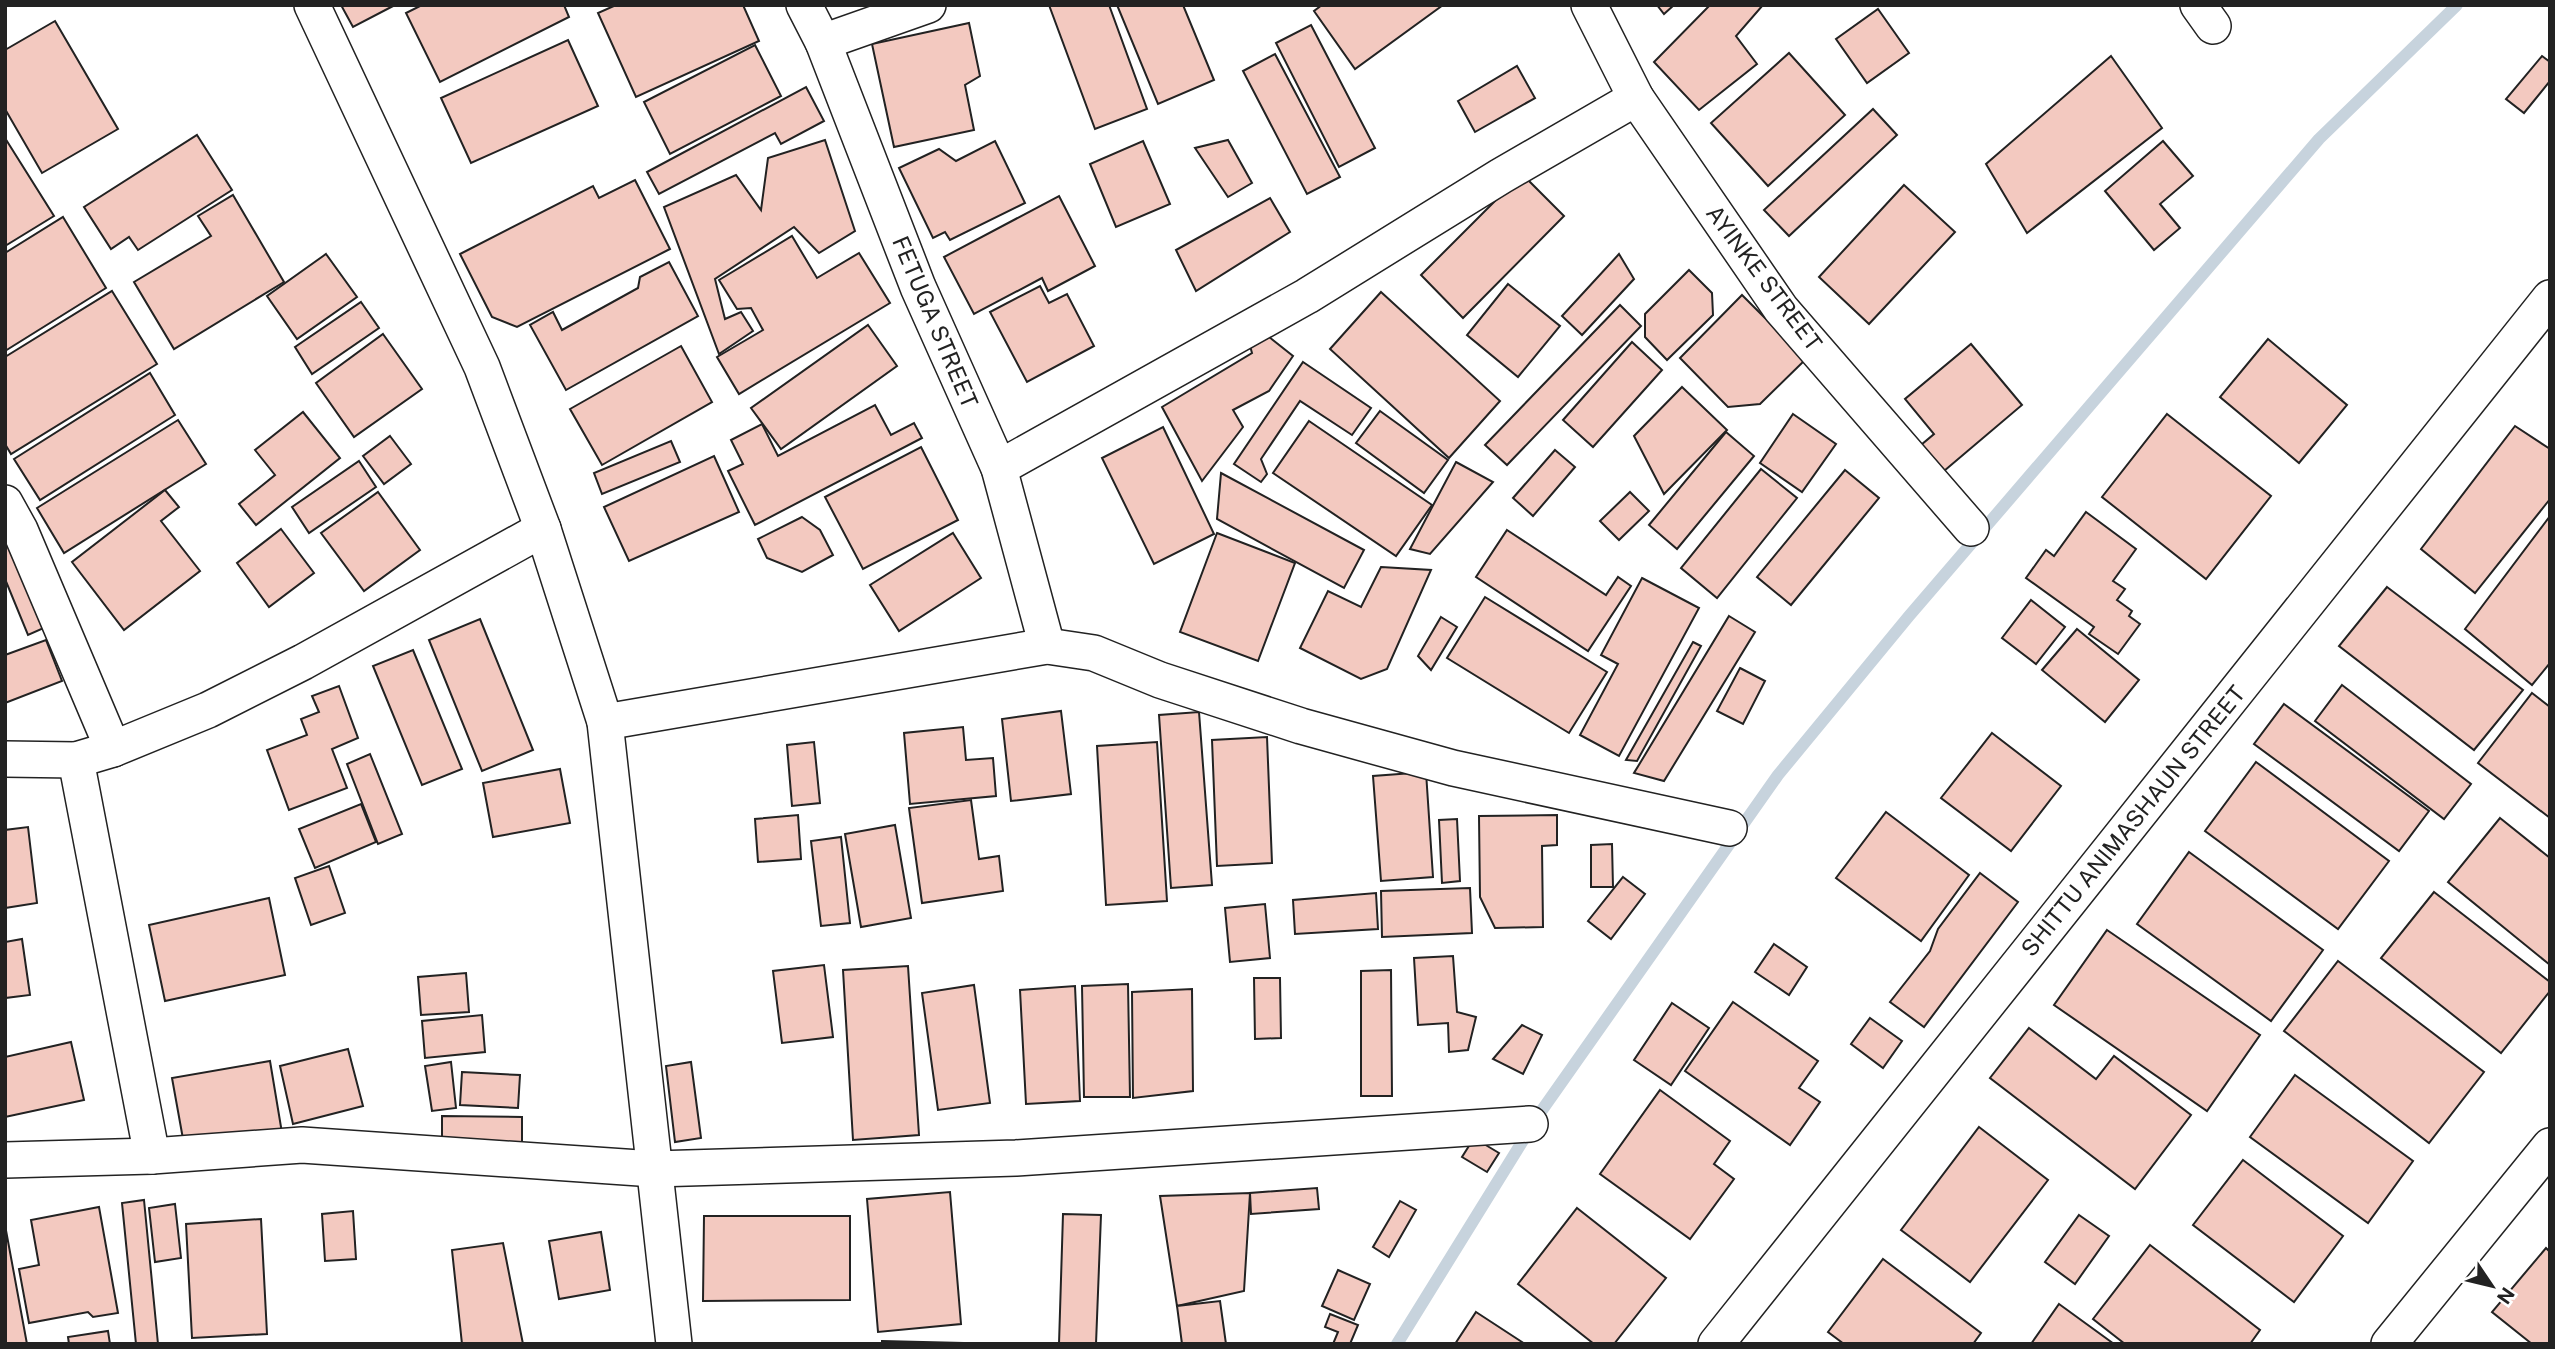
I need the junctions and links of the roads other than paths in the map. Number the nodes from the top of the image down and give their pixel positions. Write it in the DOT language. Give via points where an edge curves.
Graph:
graph roads {
  1 [pos="312,5"];
  2 [pos="804,5"];
  3 [pos="928,5"];
  4 [pos="1590,5"];
  5 [pos="823,42"];
  6 [pos="1636,97"];
  7 [pos="2545,315"];
  8 [pos="999,468"];
  9 [pos="5,503"];
  10 [pos="1971,528"];
  11 [pos="542,529"];
  12 [pos="1047,646"];
  13 [pos="605,722"];
  14 [pos="113,749"];
  15 [pos="5,759"];
  16 [pos="76,760"];
  17 [pos="1729,828"];
  18 [pos="1530,1124"];
  19 [pos="2550,1146"];
  20 [pos="152,1156"];
  21 [pos="5,1160"];
  22 [pos="653,1170"];
  23 [pos="674,1344"];
  24 [pos="1716,1344"];
  25 [pos="2389,1344"];
  1 -- 11 [label="street" via="482,367"];
  2 -- 5 [label="street, FETUGA STREET"];
  3 -- 5 [label="street"];
  4 -- 6 [label="street, AYINKE STREET"];
  5 -- 8 [label="street, FETUGA STREET" via="918,287"];
  6 -- 8 [label="street" via="1307,296"];
  6 -- 10 [label="street, AYINKE STREET" via="1781,309"];
  7 -- 24 [label="street, SHITTU ANIMASHAUN STREET"];
  8 -- 12 [label="street, FETUGA STREET"];
  9 -- 14 [label="street"];
  11 -- 13 [label="street"];
  11 -- 14 [label="street" via="303,662 208,710"];
  12 -- 13 [label="street"];
  12 -- 17 [label="street" via="1094,653 1160,680 1301,726 1453,768"];
  13 -- 22 [label="street"];
  14 -- 16 [label="street"];
  15 -- 16 [label="street"];
  16 -- 20 [label="street"];
  18 -- 22 [label="street" via="1016,1158"];
  19 -- 25 [label="street"];
  20 -- 21 [label="street"];
  20 -- 22 [label="street" via="302,1145"];
  22 -- 23 [label="street"];
}
